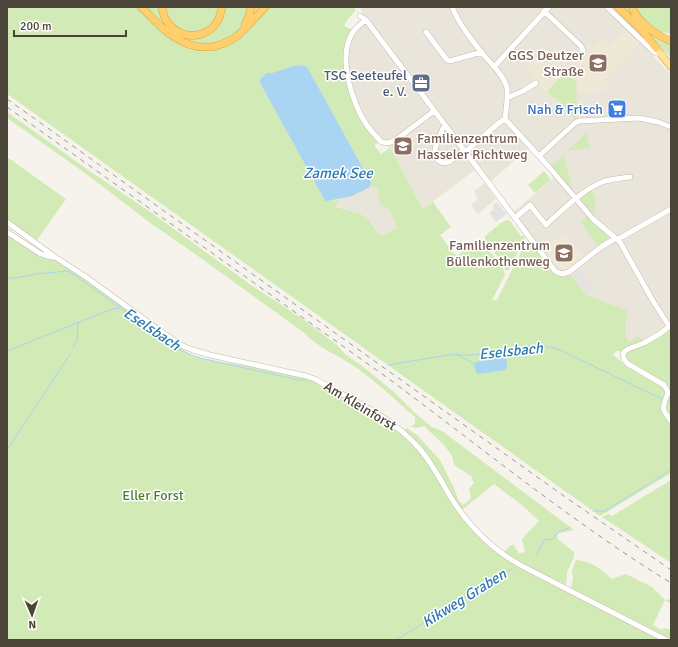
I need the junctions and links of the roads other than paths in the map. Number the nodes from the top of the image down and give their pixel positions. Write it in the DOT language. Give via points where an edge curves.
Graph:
graph roads {
  1 [pos="141,7"];
  2 [pos="162,7"];
  3 [pos="222,7"];
  4 [pos="251,7"];
  5 [pos="265,7"];
  6 [pos="452,7"];
  7 [pos="607,7"];
  8 [pos="618,7"];
  9 [pos="632,7"];
  10 [pos="547,9"];
  11 [pos="360,16"];
  12 [pos="366,20"];
  13 [pos="242,30"];
  14 [pos="426,32"];
  15 [pos="656,32"];
  16 [pos="671,37"];
  17 [pos="671,41"];
  18 [pos="655,50"];
  19 [pos="583,51"];
  20 [pos="482,52"];
  21 [pos="666,57"];
  22 [pos="494,67"];
  23 [pos="671,67"];
  24 [pos="536,83"];
  25 [pos="507,98"];
  26 [pos="434,111"];
  27 [pos="505,119"];
  28 [pos="446,126"];
  29 [pos="671,127"];
  30 [pos="465,151"];
  31 [pos="539,156"];
  32 [pos="630,177"];
  33 [pos="576,198"];
  34 [pos="671,209"];
  35 [pos="515,218"];
  36 [pos="7,222"];
  37 [pos="7,232"];
  38 [pos="617,239"];
  39 [pos="39,245"];
  40 [pos="35,250"];
  41 [pos="55,256"];
  42 [pos="670,326"];
  43 [pos="671,422"];
  44 [pos="666,640"];
  1 -- 13 [label="highway" via="166,32 196,47 222,45"];
  2 -- 3 [label="highway" via="164,16 172,28 180,33 197,35 213,26 221,14"];
  4 -- 13 [label="highway" via="248,21"];
  5 -- 13 [label="highway"];
  6 -- 20 [label="street"];
  7 -- 18 [label="street"];
  8 -- 18 [label="highway" via="641,29"];
  9 -- 15 [label="highway" via="636,16"];
  10 -- 19 [label="street"];
  10 -- 22 [label="street"];
  11 -- 12 [label="street"];
  12 -- 26 [label="street"];
  12 -- 26 [label="street" via="356,27 349,39 346,68 355,101 369,129 382,142 390,143"];
  14 -- 20 [label="street" via="447,60"];
  15 -- 16 [label="highway"];
  15 -- 17 [label="highway"];
  18 -- 21 [label="main road"];
  20 -- 22 [label="street"];
  21 -- 23 [label="main road"];
  22 -- 25 [label="street" via="504,81"];
  24 -- 25 [label="street"];
  25 -- 27 [label="street"];
  26 -- 28 [label="street"];
  27 -- 30 [label="street"];
  27 -- 31 [label="street"];
  28 -- 30 [label="street"];
  28 -- 30 [label="street" via="436,148 438,160 448,162"];
  29 -- 31 [label="street" via="639,118 579,121"];
  30 -- 35 [label="street"];
  31 -- 33 [label="street"];
  32 -- 33 [label="street" via="604,182"];
  33 -- 35 [label="street" via="546,225 530,205"];
  33 -- 38 [label="street" via="593,219"];
  34 -- 38 [label="street"];
  35 -- 38 [label="street" via="549,264 559,273 570,272 601,247"];
  36 -- 39 [label="street, Am Kleinforst"];
  37 -- 40 [label="street, Am Kleinforst"];
  38 -- 42 [label="street"];
  39 -- 40 [label="street"];
  39 -- 41 [label="street, Am Kleinforst"];
  40 -- 41 [label="street, Am Kleinforst" via="47,257"];
  41 -- 44 [label="street, Am Kleinforst" via="183,346 210,355 315,379 382,417 420,449 475,530 509,559"];
  42 -- 43 [label="street" via="644,343 628,349 623,355 628,364 664,385 668,393 663,408"];
}
